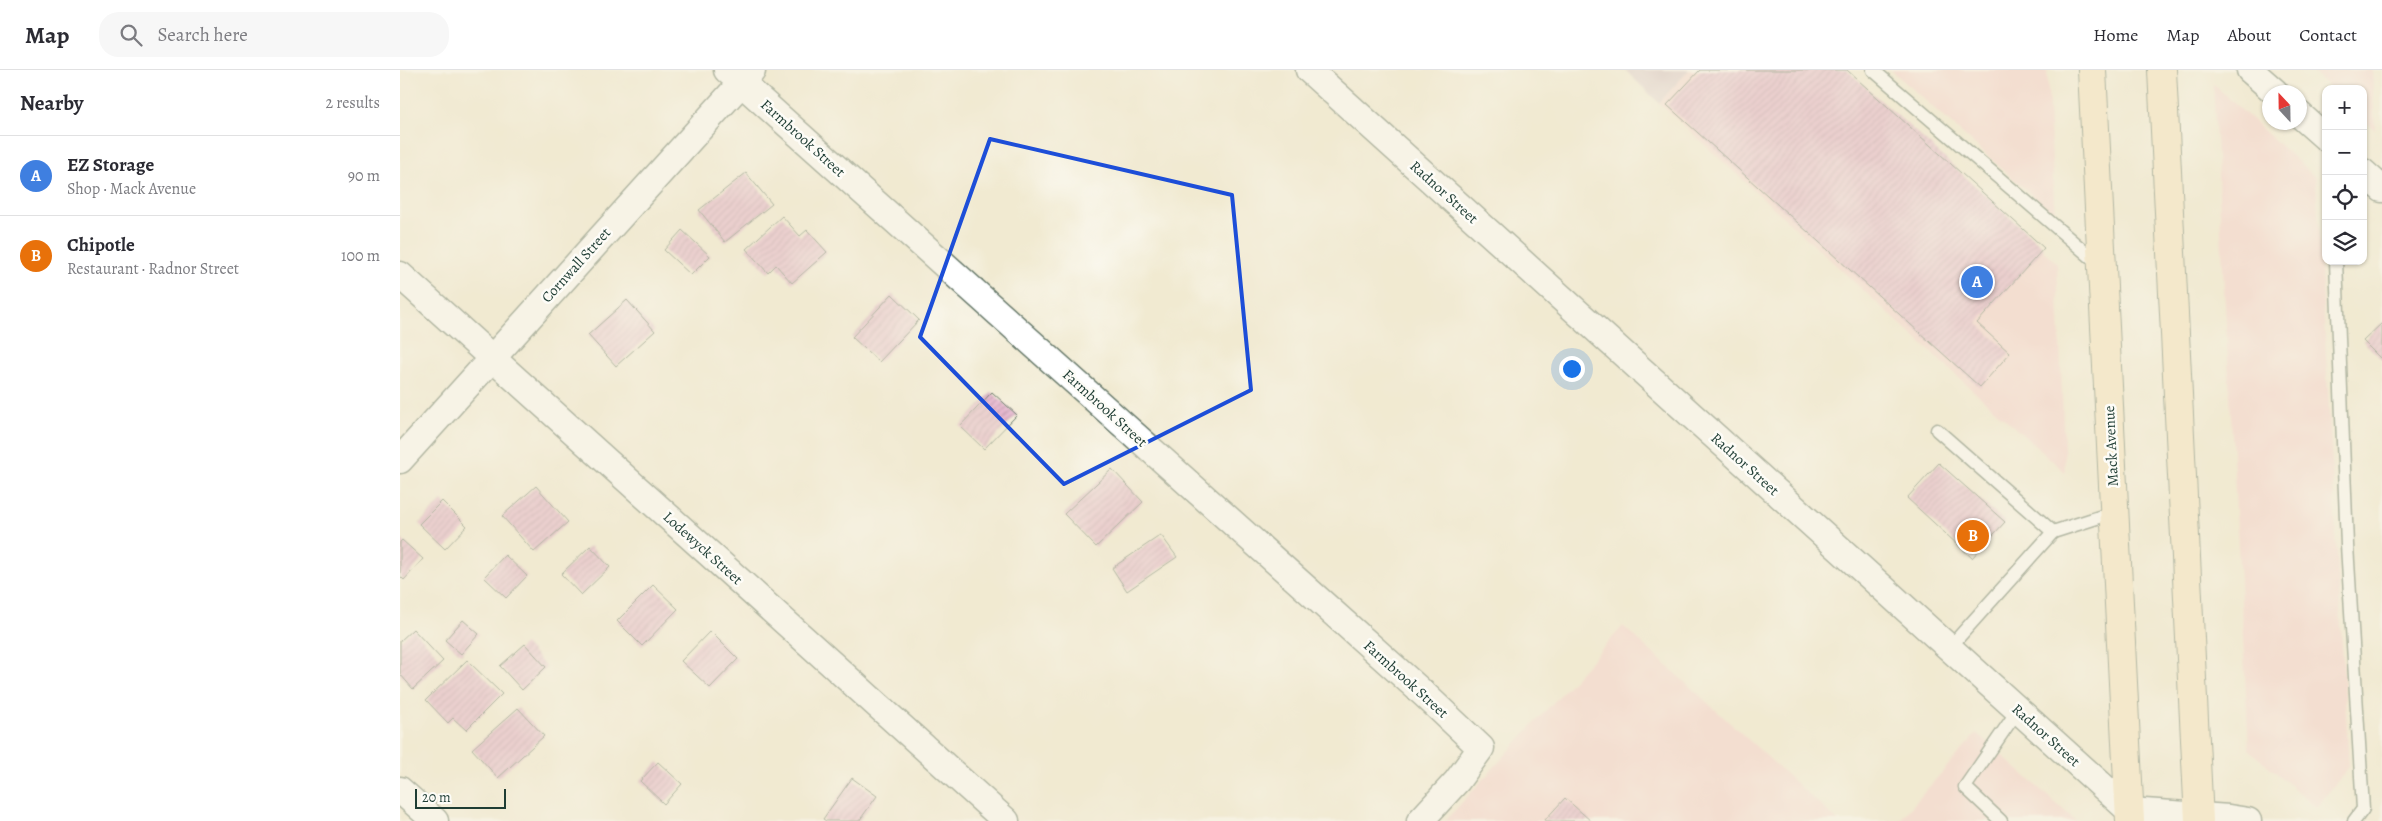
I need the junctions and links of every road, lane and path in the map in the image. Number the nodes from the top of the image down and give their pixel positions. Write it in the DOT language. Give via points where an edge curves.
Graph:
graph roads {
  1 [pos="1309,70"];
  2 [pos="1873,70"];
  3 [pos="2092,70"];
  4 [pos="2162,70"];
  5 [pos="2250,70"];
  6 [pos="740,74"];
  7 [pos="2267,85"];
  8 [pos="2307,120"];
  9 [pos="2322,134"];
  10 [pos="2336,265"];
  11 [pos="2102,267"];
  12 [pos="400,275"];
  13 [pos="492,357"];
  14 [pos="1938,430"];
  15 [pos="400,460"];
  16 [pos="2115,512"];
  17 [pos="2052,532"];
  18 [pos="1949,648"];
  19 [pos="2018,710"];
  20 [pos="400,790"];
  21 [pos="2130,816"];
  22 [pos="2199,818"];
  23 [pos="435,821"];
  24 [pos="1006,821"];
  25 [pos="1420,821"];
  26 [pos="2001,821"];
  27 [pos="2248,821"];
  28 [pos="2354,821"];
  1 -- 18 [label="street, Radnor Street"];
  2 -- 11 [label="lane"];
  3 -- 11 [label="main road, Mack Avenue"];
  4 -- 22 [label="main road"];
  5 -- 7 [label="street"];
  6 -- 13 [label="street, Cornwall Street"];
  6 -- 25 [label="street, Farmbrook Street" via="1481,748 1457,781"];
  8 -- 9 [label="street"];
  10 -- 28 [label="lane" via="2347,545 2363,808"];
  11 -- 16 [label="main road, Mack Avenue"];
  12 -- 13 [label="street, Lodewyck Street"];
  13 -- 15 [label="street, Cornwall Street"];
  13 -- 24 [label="street, Lodewyck Street"];
  14 -- 17 [label="lane"];
  16 -- 17 [label="lane"];
  16 -- 21 [label="main road, Mack Avenue"];
  17 -- 18 [label="lane"];
  18 -- 19 [label="street, Radnor Street"];
  19 -- 21 [label="street, Radnor Street"];
  19 -- 26 [label="lane" via="1965,787"];
  20 -- 23 [label="street"];
  21 -- 22 [label="street"];
  22 -- 27 [label="street"];
}
